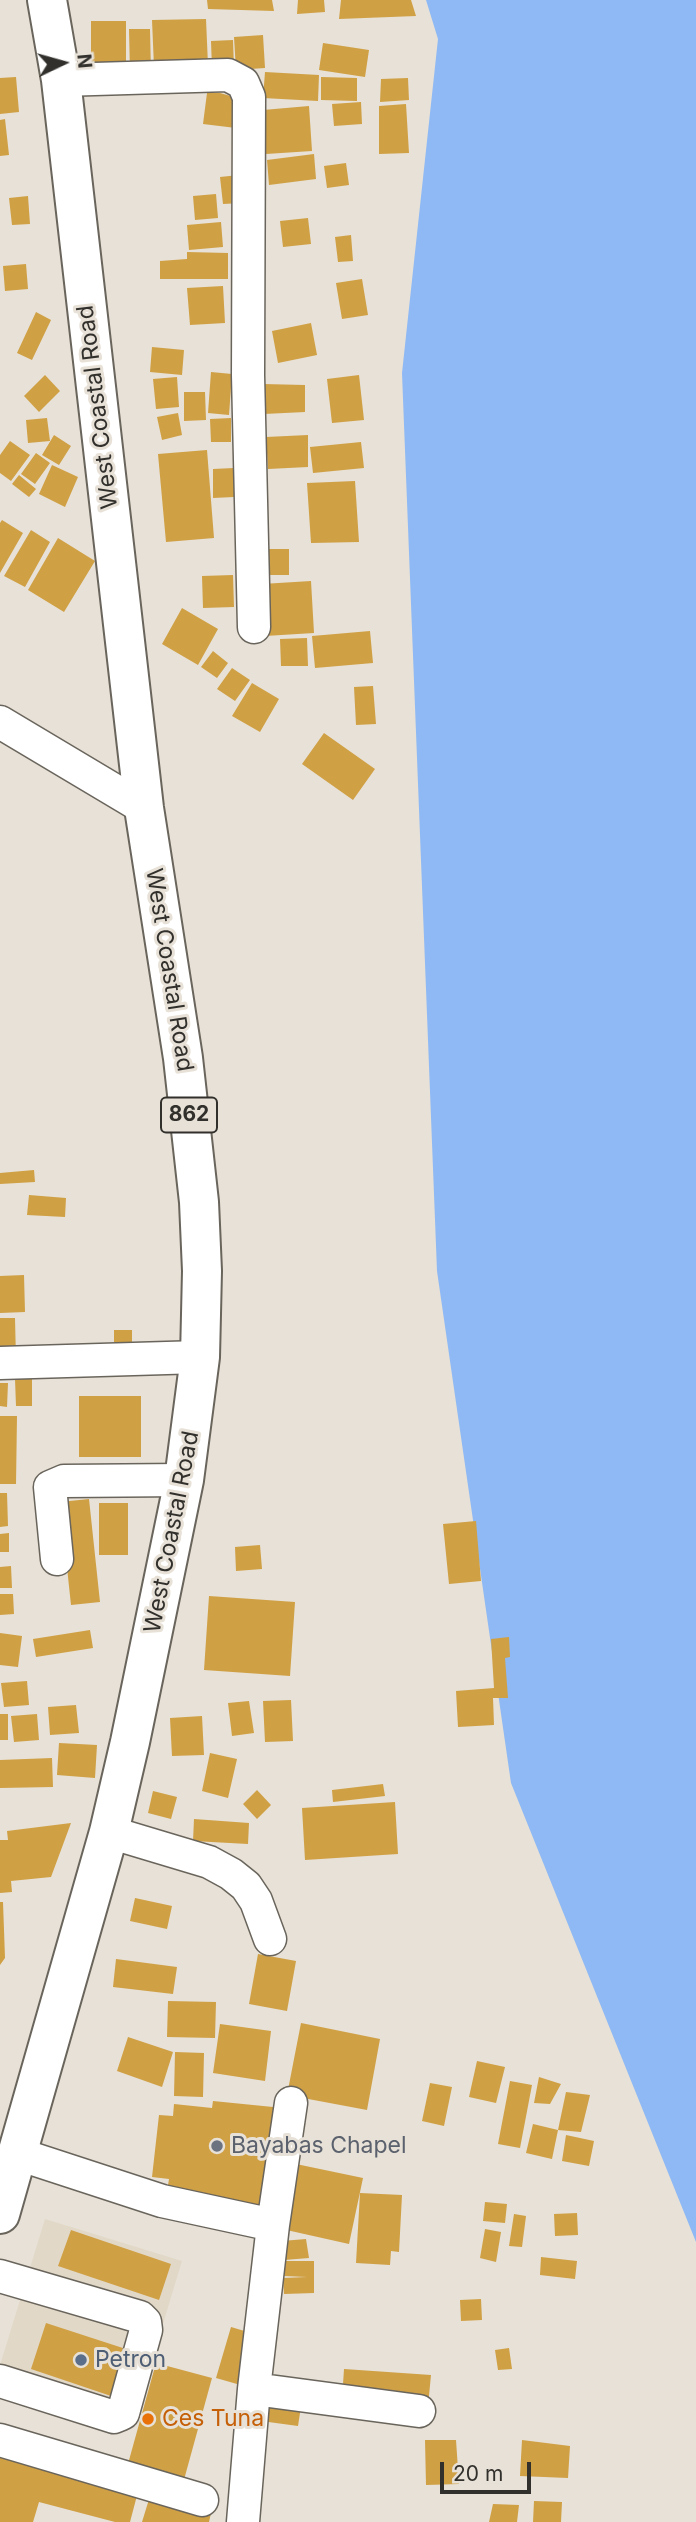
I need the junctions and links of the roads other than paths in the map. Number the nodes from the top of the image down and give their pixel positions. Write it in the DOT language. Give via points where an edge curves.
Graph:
graph roads {
  1 [pos="47,0"];
  2 [pos="61,80"];
  3 [pos="254,627"];
  4 [pos="0,722"];
  5 [pos="144,808"];
  6 [pos="200,1357"];
  7 [pos="0,1363"];
  8 [pos="184,1480"];
  9 [pos="57,1559"];
  10 [pos="109,1832"];
  11 [pos="270,1939"];
  12 [pos="291,2104"];
  13 [pos="18,2154"];
  14 [pos="0,2214"];
  15 [pos="273,2225"];
  16 [pos="0,2276"];
  17 [pos="0,2381"];
  18 [pos="254,2389"];
  19 [pos="419,2411"];
  20 [pos="0,2440"];
  21 [pos="202,2500"];
  22 [pos="243,2522"];
  1 -- 2 [label="main road, West Coastal Road / 862"];
  2 -- 3 [label="street" via="228,75 243,83 249,97 248,375"];
  2 -- 5 [label="main road, West Coastal Road / 862"];
  4 -- 5 [label="street"];
  5 -- 6 [label="main road, West Coastal Road / 862" via="183,1058 199,1202"];
  6 -- 7 [label="street"];
  6 -- 8 [label="main road, West Coastal Road / 862"];
  8 -- 9 [label="street" via="64,1481 50,1487"];
  8 -- 10 [label="main road, West Coastal Road / 862"];
  10 -- 11 [label="street" via="231,1874 246,1885 256,1901"];
  10 -- 13 [label="main road, West Coastal Road / 862"];
  12 -- 15 [label="street"];
  13 -- 14 [label="main road, West Coastal Road / 862"];
  13 -- 15 [label="street" via="162,2201"];
  15 -- 18 [label="street"];
  16 -- 17 [label="street" via="140,2317 146,2330 123,2413 114,2417"];
  18 -- 19 [label="street"];
  18 -- 22 [label="street"];
  20 -- 21 [label="street"];
}
